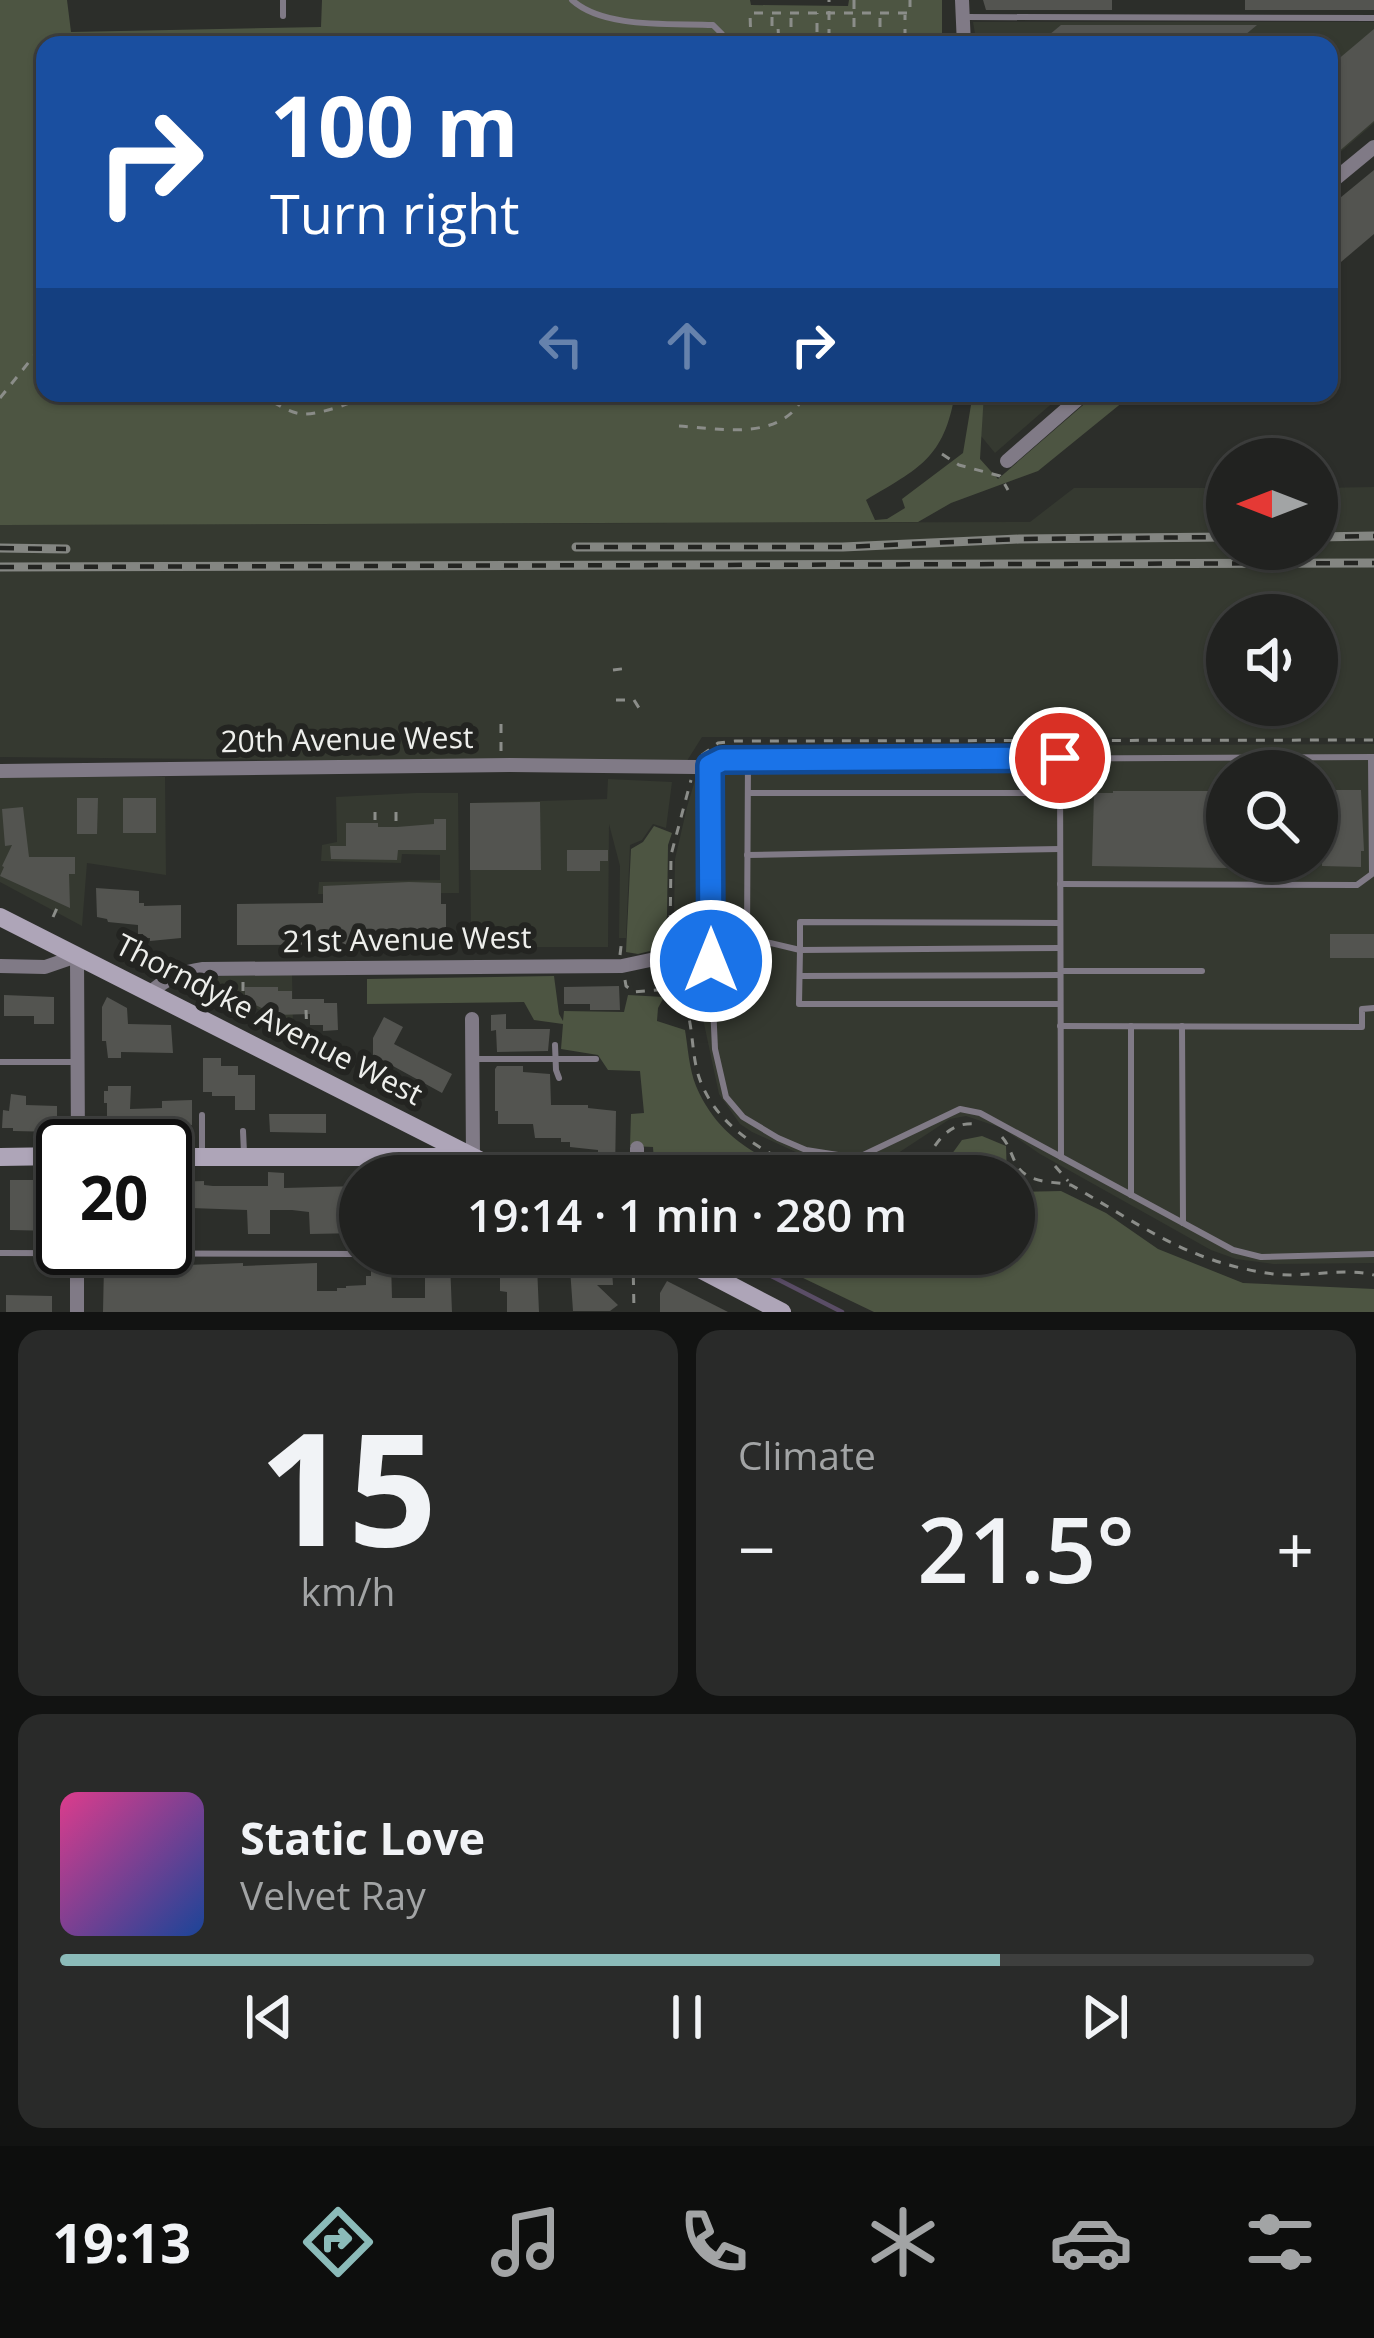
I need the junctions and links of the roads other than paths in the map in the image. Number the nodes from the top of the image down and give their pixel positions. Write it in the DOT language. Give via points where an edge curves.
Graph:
graph roads {
  1 [pos="283,0"];
  2 [pos="572,0"];
  3 [pos="962,0"];
  4 [pos="283,16"];
  5 [pos="963,17"];
  6 [pos="1374,18"];
  7 [pos="722,36"];
  8 [pos="964,36"];
  9 [pos="1374,147"];
  10 [pos="1338,177"];
  11 [pos="1075,402"];
  12 [pos="1002,470"];
  13 [pos="1372,757"];
  14 [pos="1060,758"];
  15 [pos="748,760"];
  16 [pos="695,766"];
  17 [pos="0,771"];
  18 [pos="748,794"];
  19 [pos="1060,794"];
  20 [pos="1060,849"];
  21 [pos="747,855"];
  22 [pos="1060,884"];
  23 [pos="0,917"];
  24 [pos="1060,923"];
  25 [pos="711,929"];
  26 [pos="747,938"];
  27 [pos="711,947"];
  28 [pos="1060,948"];
  29 [pos="670,950"];
  30 [pos="800,950"];
  31 [pos="76,956"];
  32 [pos="0,966"];
  33 [pos="1202,971"];
  34 [pos="1060,973"];
  35 [pos="800,976"];
  36 [pos="150,994"];
  37 [pos="1060,1004"];
  38 [pos="1374,1009"];
  39 [pos="472,1019"];
  40 [pos="1060,1026"];
  41 [pos="1132,1026"];
  42 [pos="1182,1026"];
  43 [pos="555,1045"];
  44 [pos="555,1058"];
  45 [pos="472,1059"];
  46 [pos="596,1059"];
  47 [pos="0,1062"];
  48 [pos="77,1062"];
  49 [pos="559,1078"];
  50 [pos="202,1115"];
  51 [pos="78,1119"];
  52 [pos="243,1131"];
  53 [pos="638,1148"];
  54 [pos="468,1155"];
  55 [pos="472,1155"];
  56 [pos="638,1155"];
  57 [pos="36,1156"];
  58 [pos="0,1157"];
  59 [pos="192,1157"];
  60 [pos="202,1157"];
  61 [pos="244,1157"];
  62 [pos="339,1157"];
  63 [pos="1061,1157"];
  64 [pos="1132,1195"];
  65 [pos="1183,1223"];
  66 [pos="36,1252"];
  67 [pos="192,1252"];
  68 [pos="0,1253"];
  69 [pos="339,1254"];
  70 [pos="1374,1254"];
  71 [pos="77,1275"];
  72 [pos="711,1275"];
  73 [pos="76,1312"];
  74 [pos="782,1312"];
  1 -- 4 [label="lane"];
  2 -- 7 [label="lane" via="619,20 713,25"];
  3 -- 5 [label="street"];
  5 -- 6 [label="lane"];
  5 -- 8 [label="street"];
  9 -- 10 [label="street"];
  11 -- 12 [label="street"];
  13 -- 14 [label="lane"];
  13 -- 22 [label="lane" via="1372,874 1357,885"];
  14 -- 15 [label="lane"];
  14 -- 19 [label="lane"];
  15 -- 18 [label="lane"];
  15 -- 25 [label="lane" via="710,766"];
  16 -- 17 [label="street, 20th Avenue West"];
  18 -- 19 [label="lane"];
  18 -- 21 [label="lane"];
  19 -- 20 [label="lane"];
  20 -- 21 [label="lane"];
  20 -- 22 [label="lane"];
  21 -- 26 [label="lane"];
  22 -- 24 [label="lane"];
  23 -- 31 [label="main road, Thorndyke Avenue West"];
  24 -- 28 [label="lane"];
  24 -- 30 [label="lane" via="800,922"];
  25 -- 26 [label="lane"];
  25 -- 27 [label="lane"];
  26 -- 30 [label="lane"];
  27 -- 29 [label="lane"];
  27 -- 63 [label="lane" via="715,1048 726,1097 742,1117 806,1150 857,1157 960,1109"];
  28 -- 30 [label="lane"];
  28 -- 34 [label="lane"];
  29 -- 36 [label="street, 21st Avenue West" via="622,966 184,971"];
  30 -- 35 [label="lane"];
  31 -- 32 [label="street" via="45,967"];
  31 -- 36 [label="main road, Thorndyke Avenue West"];
  31 -- 48 [label="street"];
  33 -- 34 [label="lane"];
  34 -- 35 [label="lane"];
  34 -- 37 [label="lane"];
  35 -- 37 [label="lane" via="799,1004"];
  36 -- 54 [label="main road, Thorndyke Avenue West"];
  37 -- 40 [label="lane"];
  38 -- 42 [label="lane" via="1362,1009 1362,1027"];
  39 -- 45 [label="street"];
  40 -- 41 [label="lane"];
  40 -- 63 [label="lane"];
  41 -- 42 [label="lane"];
  41 -- 64 [label="lane"];
  42 -- 65 [label="lane"];
  43 -- 44 [label="lane"];
  44 -- 45 [label="lane"];
  44 -- 46 [label="lane"];
  44 -- 49 [label="lane"];
  45 -- 55 [label="street"];
  47 -- 48 [label="lane"];
  48 -- 51 [label="street"];
  50 -- 60 [label="lane"];
  52 -- 61 [label="lane"];
  53 -- 56 [label="street"];
  57 -- 58 [label="main road"];
  59 -- 60 [label="main road"];
  60 -- 61 [label="main road"];
  61 -- 62 [label="main road"];
  63 -- 64 [label="lane"];
  64 -- 65 [label="lane"];
  65 -- 70 [label="lane" via="1261,1257"];
  66 -- 68 [label="lane"];
  67 -- 69 [label="lane"];
  71 -- 73 [label="street"];
  72 -- 74 [label="main road"];
}
